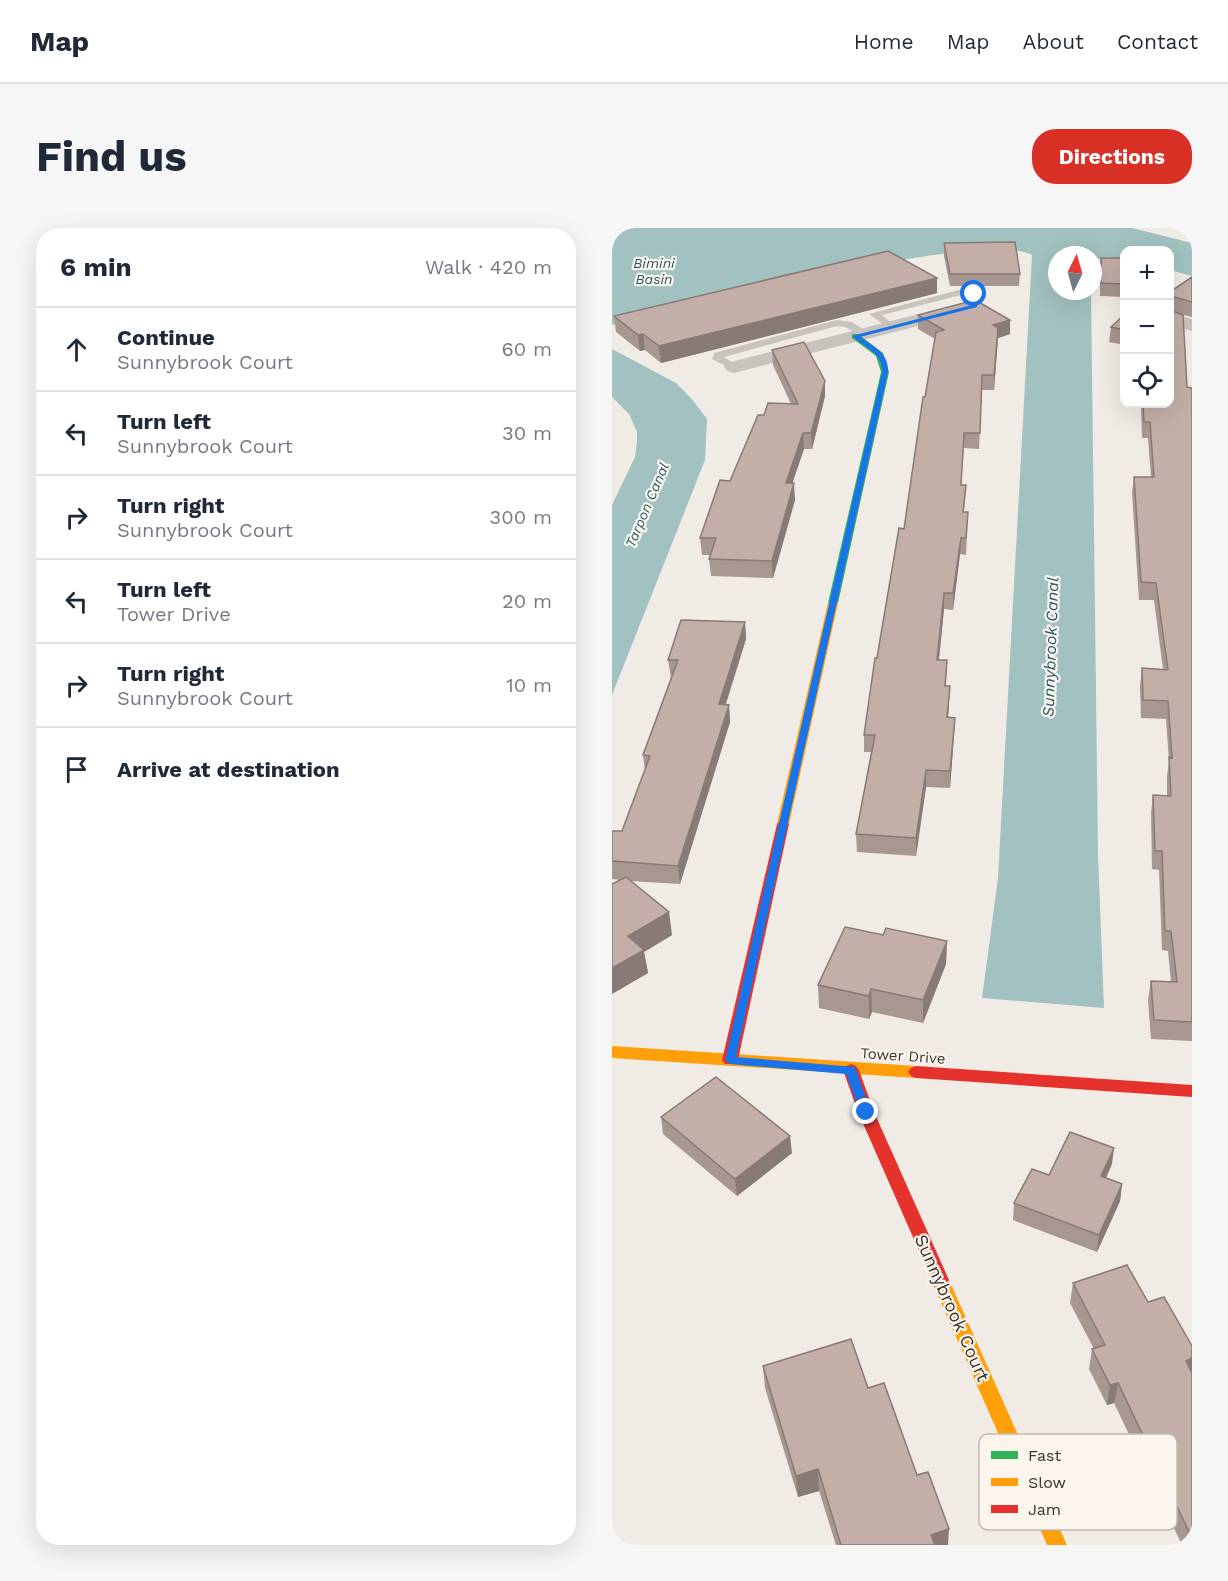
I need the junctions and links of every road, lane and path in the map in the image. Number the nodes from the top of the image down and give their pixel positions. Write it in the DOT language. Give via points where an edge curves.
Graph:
graph roads {
  1 [pos="975,306"];
  2 [pos="1174,320"];
  3 [pos="1192,325"];
  4 [pos="860,335"];
  5 [pos="734,367"];
  6 [pos="612,1052"];
  7 [pos="730,1060"];
  8 [pos="851,1070"];
  9 [pos="1192,1091"];
  10 [pos="1008,1434"];
  11 [pos="1050,1530"];
  12 [pos="1057,1545"];
  1 -- 4 [label="street"];
  2 -- 3 [label="street"];
  4 -- 5 [label="street"];
  4 -- 7 [label="street" via="880,354 885,372"];
  6 -- 7 [label="street, Tower Drive"];
  7 -- 8 [label="street, Tower Drive"];
  8 -- 9 [label="street, Tower Drive"];
  8 -- 10 [label="street, Sunnybrook Court"];
  11 -- 12 [label="street, Sunnybrook Court"];
}
